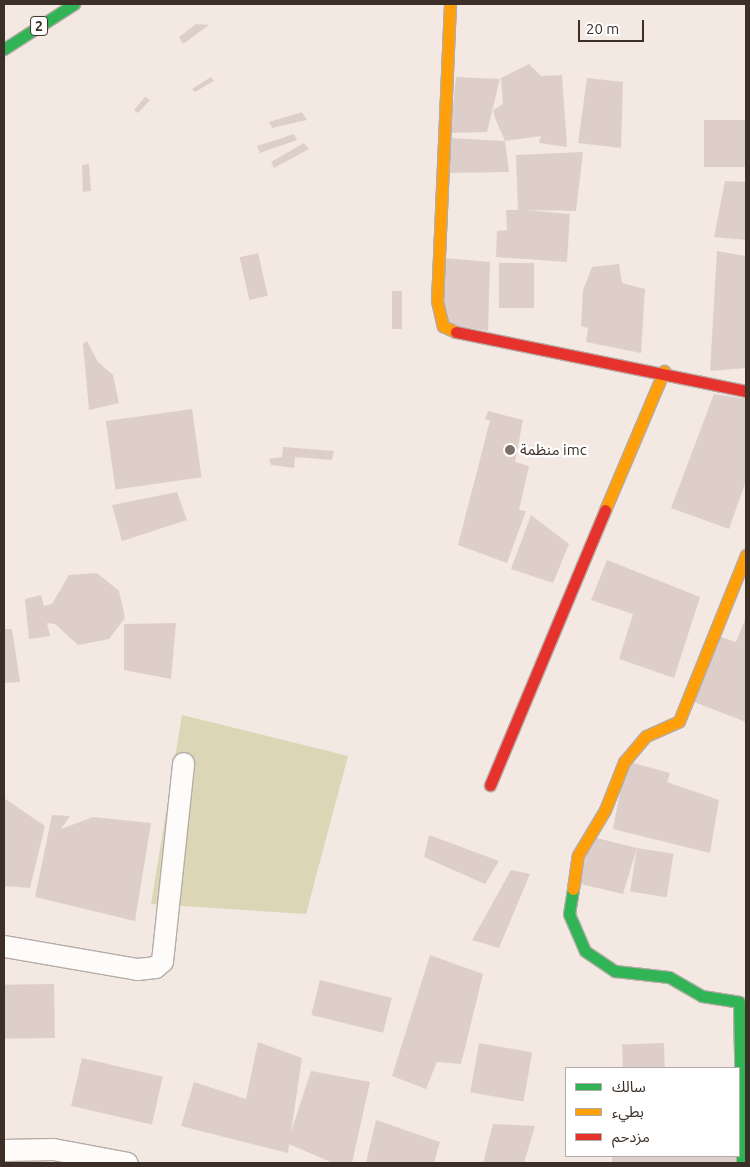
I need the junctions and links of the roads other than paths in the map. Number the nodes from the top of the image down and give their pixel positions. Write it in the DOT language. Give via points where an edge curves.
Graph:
graph roads {
  1 [pos="74,4"];
  2 [pos="450,4"];
  3 [pos="4,49"];
  4 [pos="664,371"];
  5 [pos="746,391"];
  6 [pos="746,555"];
  7 [pos="183,764"];
  8 [pos="490,785"];
  9 [pos="4,946"];
  10 [pos="744,1123"];
  11 [pos="4,1150"];
  12 [pos="128,1163"];
  13 [pos="742,1163"];
  1 -- 3 [label="main road, 2"];
  2 -- 4 [label="main road" via="437,301 443,326 466,337"];
  4 -- 5 [label="main road"];
  4 -- 8 [label="main road"];
  6 -- 10 [label="main road" via="679,721 646,736 624,762 605,810 578,855 569,914 585,951 615,971 668,976 702,996 739,1002"];
  7 -- 9 [label="street" via="162,961 155,968 138,969"];
  10 -- 13 [label="main road"];
  11 -- 12 [label="street" via="54,1149"];
}
